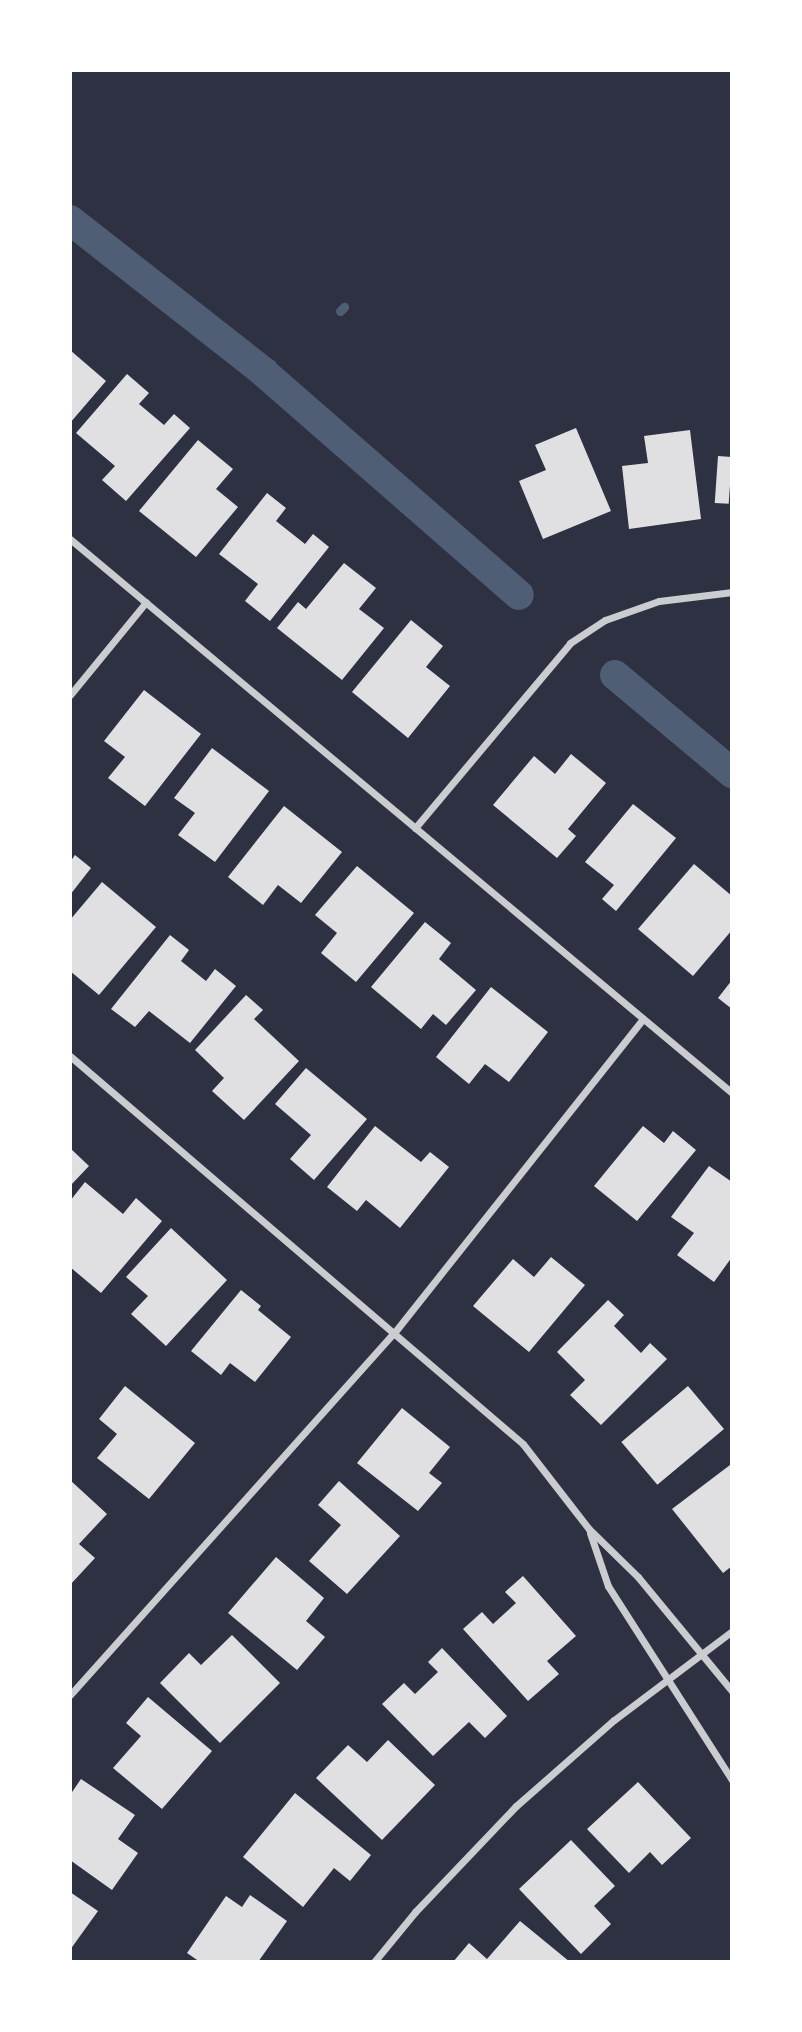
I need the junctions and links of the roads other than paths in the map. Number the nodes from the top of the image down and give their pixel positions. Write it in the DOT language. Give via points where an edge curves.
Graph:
graph roads {
  1 [pos="70,539"];
  2 [pos="732,592"];
  3 [pos="146,602"];
  4 [pos="70,695"];
  5 [pos="415,828"];
  6 [pos="643,1019"];
  7 [pos="70,1056"];
  8 [pos="732,1093"];
  9 [pos="394,1333"];
  10 [pos="589,1529"];
  11 [pos="732,1631"];
  12 [pos="700,1653"];
  13 [pos="667,1677"];
  14 [pos="732,1691"];
  15 [pos="70,1695"];
  16 [pos="732,1780"];
  17 [pos="374,1962"];
  1 -- 3 [label="street"];
  2 -- 5 [label="street" via="659,601 605,620 569,643"];
  3 -- 4 [label="street"];
  3 -- 5 [label="street"];
  5 -- 6 [label="street"];
  6 -- 8 [label="street"];
  6 -- 9 [label="street"];
  7 -- 9 [label="street"];
  9 -- 10 [label="street" via="523,1444"];
  9 -- 15 [label="street"];
  10 -- 12 [label="street" via="638,1577"];
  10 -- 13 [label="street" via="608,1586"];
  11 -- 12 [label="street"];
  12 -- 13 [label="street"];
  12 -- 14 [label="street"];
  13 -- 16 [label="street"];
  13 -- 17 [label="street" via="516,1806"];
}
